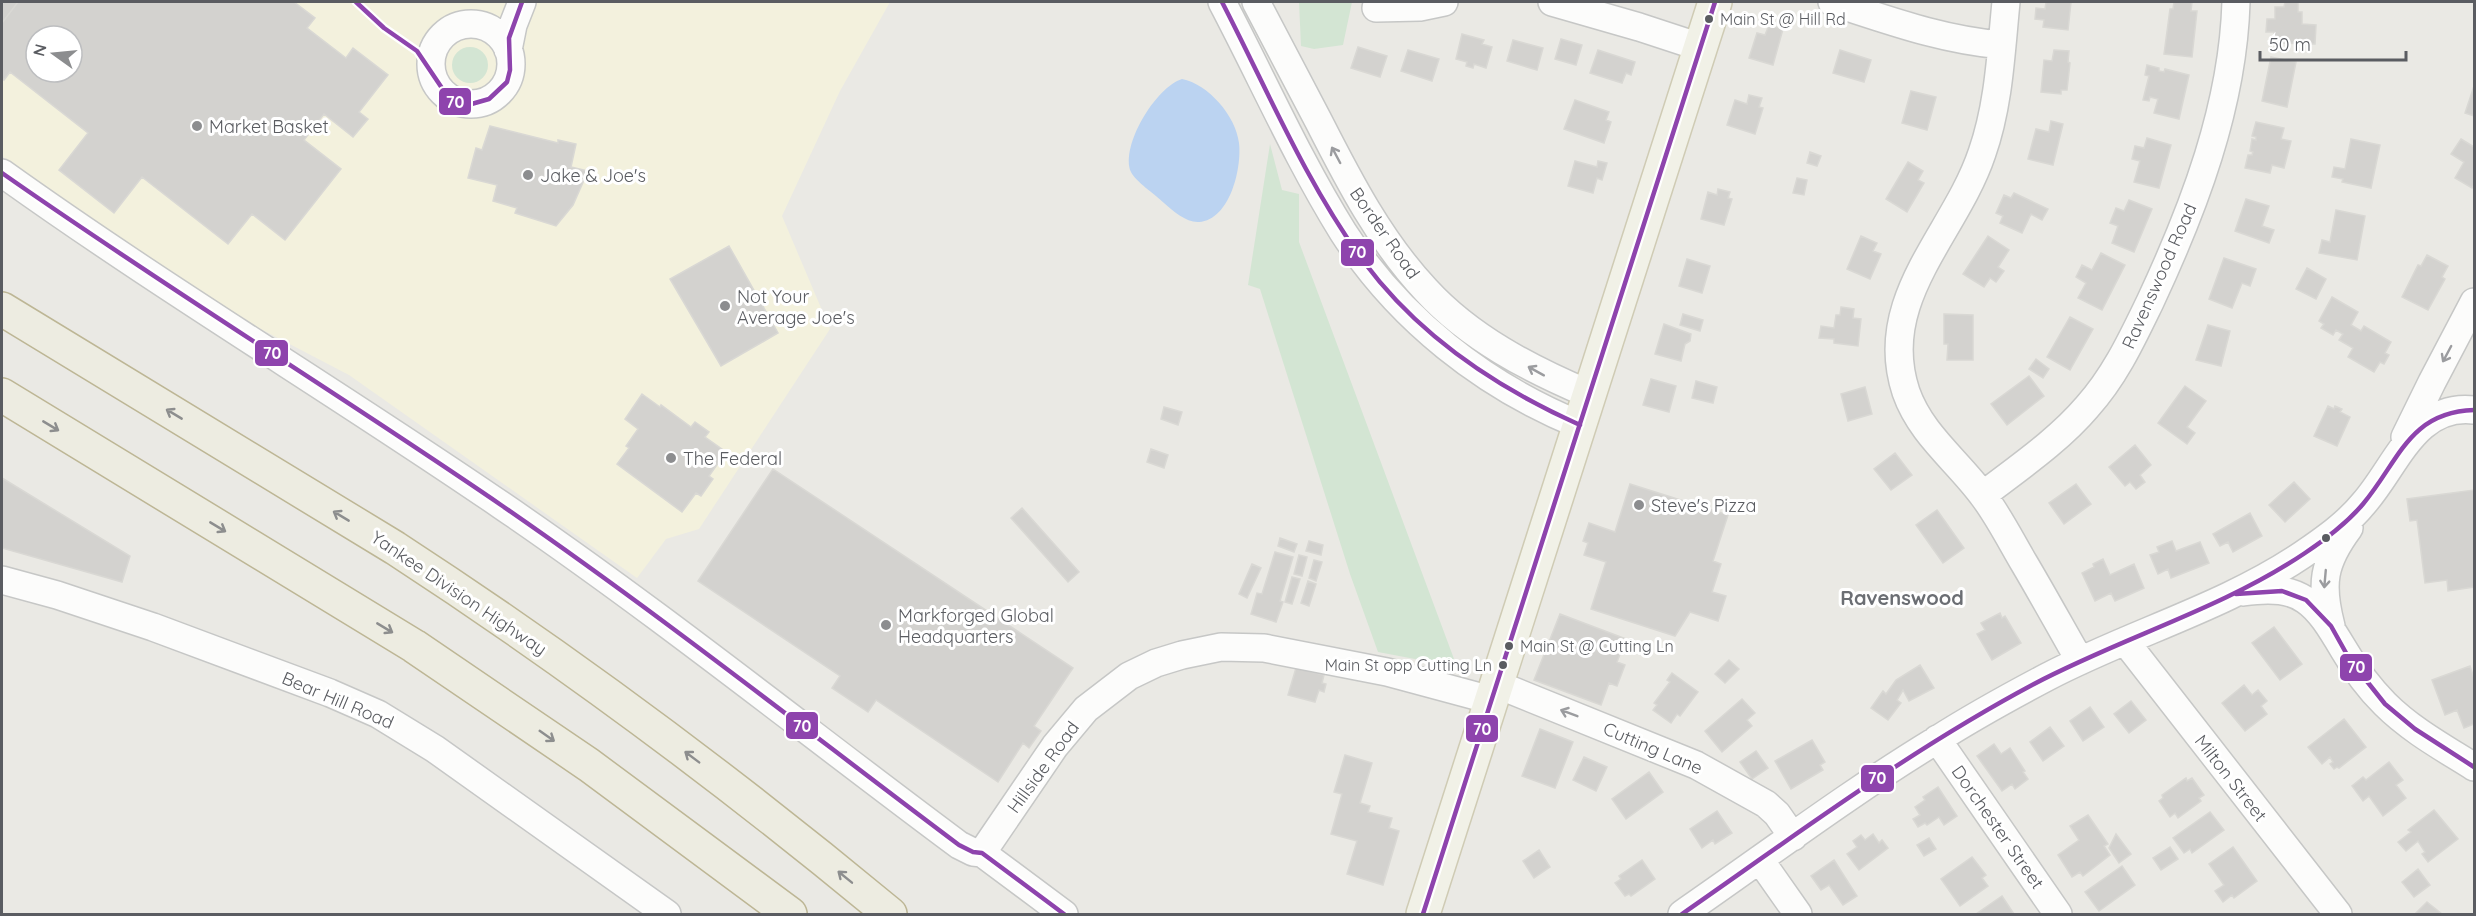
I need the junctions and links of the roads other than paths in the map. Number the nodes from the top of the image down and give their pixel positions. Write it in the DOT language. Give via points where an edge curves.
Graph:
graph roads {
  1 [pos="505,2"];
  2 [pos="522,2"];
  3 [pos="1222,2"];
  4 [pos="1256,2"];
  5 [pos="1444,2"];
  6 [pos="1552,2"];
  7 [pos="1715,2"];
  8 [pos="1832,2"];
  9 [pos="2006,2"];
  10 [pos="2236,2"];
  11 [pos="1376,8"];
  12 [pos="470,23"];
  13 [pos="2002,45"];
  14 [pos="1700,47"];
  15 [pos="508,50"];
  16 [pos="2,173"];
  17 [pos="2475,302"];
  18 [pos="2,309"];
  19 [pos="1589,394"];
  20 [pos="2,395"];
  21 [pos="2475,410"];
  22 [pos="1580,425"];
  23 [pos="2397,457"];
  24 [pos="2374,492"];
  25 [pos="1983,495"];
  26 [pos="2,580"];
  27 [pos="2236,594"];
  28 [pos="2331,626"];
  29 [pos="2125,641"];
  30 [pos="2080,661"];
  31 [pos="1494,692"];
  32 [pos="1937,739"];
  33 [pos="2475,767"];
  34 [pos="1793,837"];
  35 [pos="982,853"];
  36 [pos="1760,860"];
  37 [pos="667,915"];
  38 [pos="790,915"];
  39 [pos="890,915"];
  40 [pos="1064,915"];
  41 [pos="1423,915"];
  42 [pos="1682,915"];
  43 [pos="1798,915"];
  44 [pos="2058,915"];
  45 [pos="2338,915"];
  1 -- 12 [label="street"];
  2 -- 15 [label="street"];
  3 -- 22 [label="street, Border Road" via="1318,189 1344,233 1387,291 1474,368 1537,406"];
  19 -- 4 [label="street, Border Road, one-way" via="1510,356 1478,335 1427,291 1359,198"];
  5 -- 11 [label="street"];
  6 -- 14 [label="street"];
  7 -- 14 [label="main road"];
  8 -- 13 [label="street" via="1932,34"];
  9 -- 13 [label="street"];
  10 -- 25 [label="street, Ravenswood Road" via="2232,53 2200,183 2170,259 2127,349 2113,373 2066,429"];
  12 -- 15 [label="street" via="499,34"];
  12 -- 15 [label="street" via="451,28 434,47 433,78 445,95 471,104 497,94 511,70"];
  13 -- 25 [label="street" via="1993,115 1981,157 1916,279 1905,306 1900,336 1900,368 1911,404 1926,429"];
  14 -- 19 [label="main road"];
  16 -- 35 [label="street" via="92,238 546,536 959,845"];
  17 -- 23 [label="street, one-way"];
  39 -- 18 [label="highway, Yankee Division Highway, one-way" via="743,795 457,588"];
  19 -- 22 [label="main road"];
  20 -- 38 [label="highway, one-way" via="414,646 590,765"];
  21 -- 23 [label="street" via="2455,411 2432,419 2414,433"];
  22 -- 31 [label="main road"];
  23 -- 24 [label="street"];
  24 -- 27 [label="street" via="2325,538"];
  24 -- 28 [label="street, one-way" via="2336,545 2327,565 2324,585"];
  25 -- 30 [label="street"];
  26 -- 37 [label="street, Bear Hill Road" via="146,625 378,714 435,748"];
  27 -- 28 [label="street" via="2290,592 2306,600"];
  27 -- 29 [label="street"];
  28 -- 33 [label="street" via="2350,660 2385,704 2415,729"];
  29 -- 30 [label="street"];
  29 -- 45 [label="street, Milton Street"];
  30 -- 32 [label="street"];
  34 -- 31 [label="street, Cutting Lane, one-way" via="1766,804 1688,760"];
  31 -- 35 [label="street, Hillside Road" via="1264,648 1221,647 1176,656 1129,676 1086,710 1055,746"];
  31 -- 41 [label="main road"];
  32 -- 34 [label="street"];
  32 -- 44 [label="street, Dorchester Street"];
  34 -- 36 [label="street"];
  35 -- 40 [label="street"];
  36 -- 42 [label="street"];
  36 -- 43 [label="street"];
}
